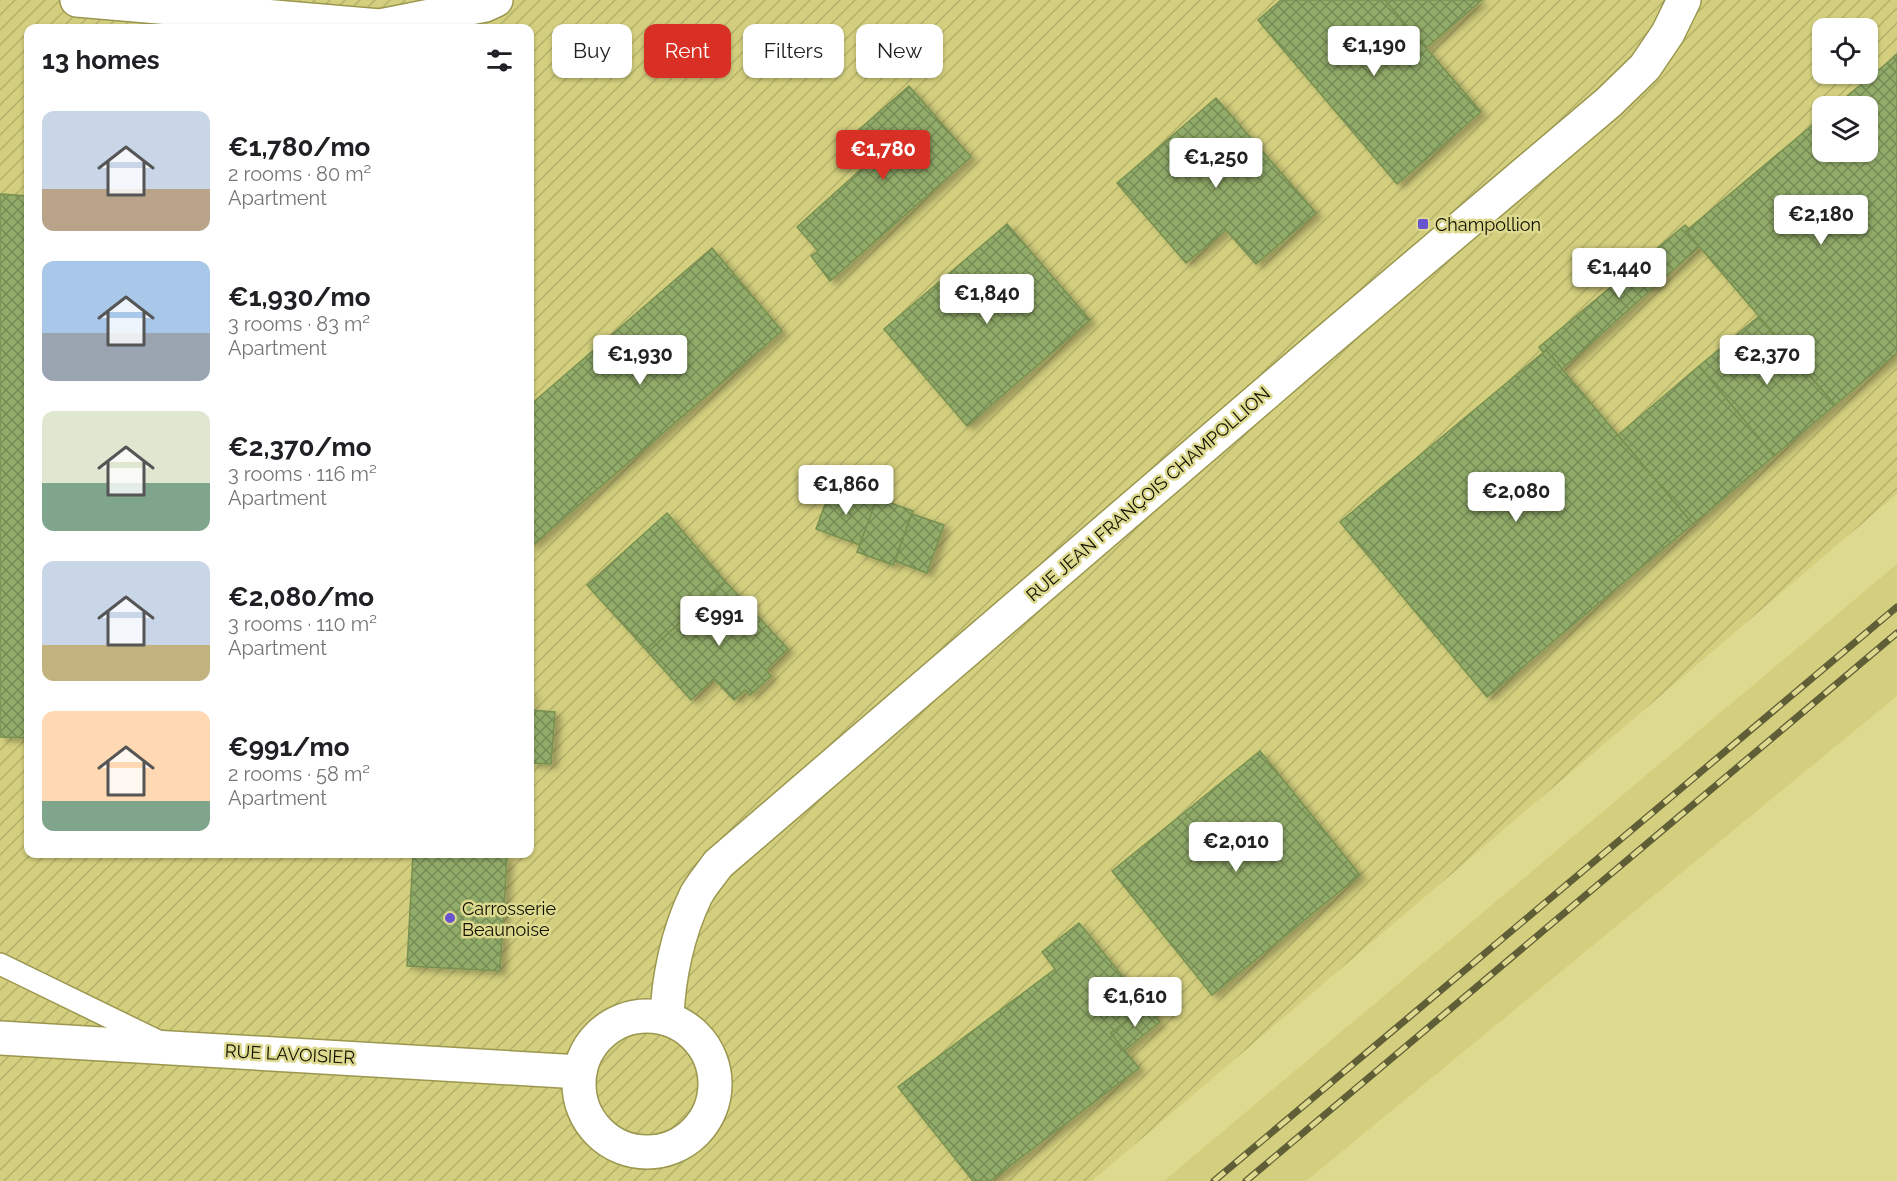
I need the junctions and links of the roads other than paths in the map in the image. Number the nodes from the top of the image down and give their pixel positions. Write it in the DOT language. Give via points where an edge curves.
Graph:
graph roads {
  1 [pos="77,0"];
  2 [pos="496,0"];
  3 [pos="1684,0"];
  4 [pos="346,24"];
  5 [pos="394,24"];
  6 [pos="0,964"];
  7 [pos="667,1019"];
  8 [pos="0,1038"];
  9 [pos="171,1047"];
  10 [pos="580,1071"];
  1 -- 4 [label="street"];
  2 -- 5 [label="street"];
  3 -- 7 [label="street, RUE JEAN FRANÇOIS CHAMPOLLION" via="1645,67 1609,102 718,864 697,893 687,917 667,998"];
  6 -- 9 [label="lane"];
  7 -- 10 [label="street" via="629,1018 612,1026 586,1053"];
  7 -- 10 [label="street" via="686,1028 700,1042 711,1059 716,1078 708,1117 680,1145 642,1153 606,1140 583,1110"];
  8 -- 9 [label="street, RUE LAVOISIER"];
  9 -- 10 [label="street, RUE LAVOISIER"];
}
